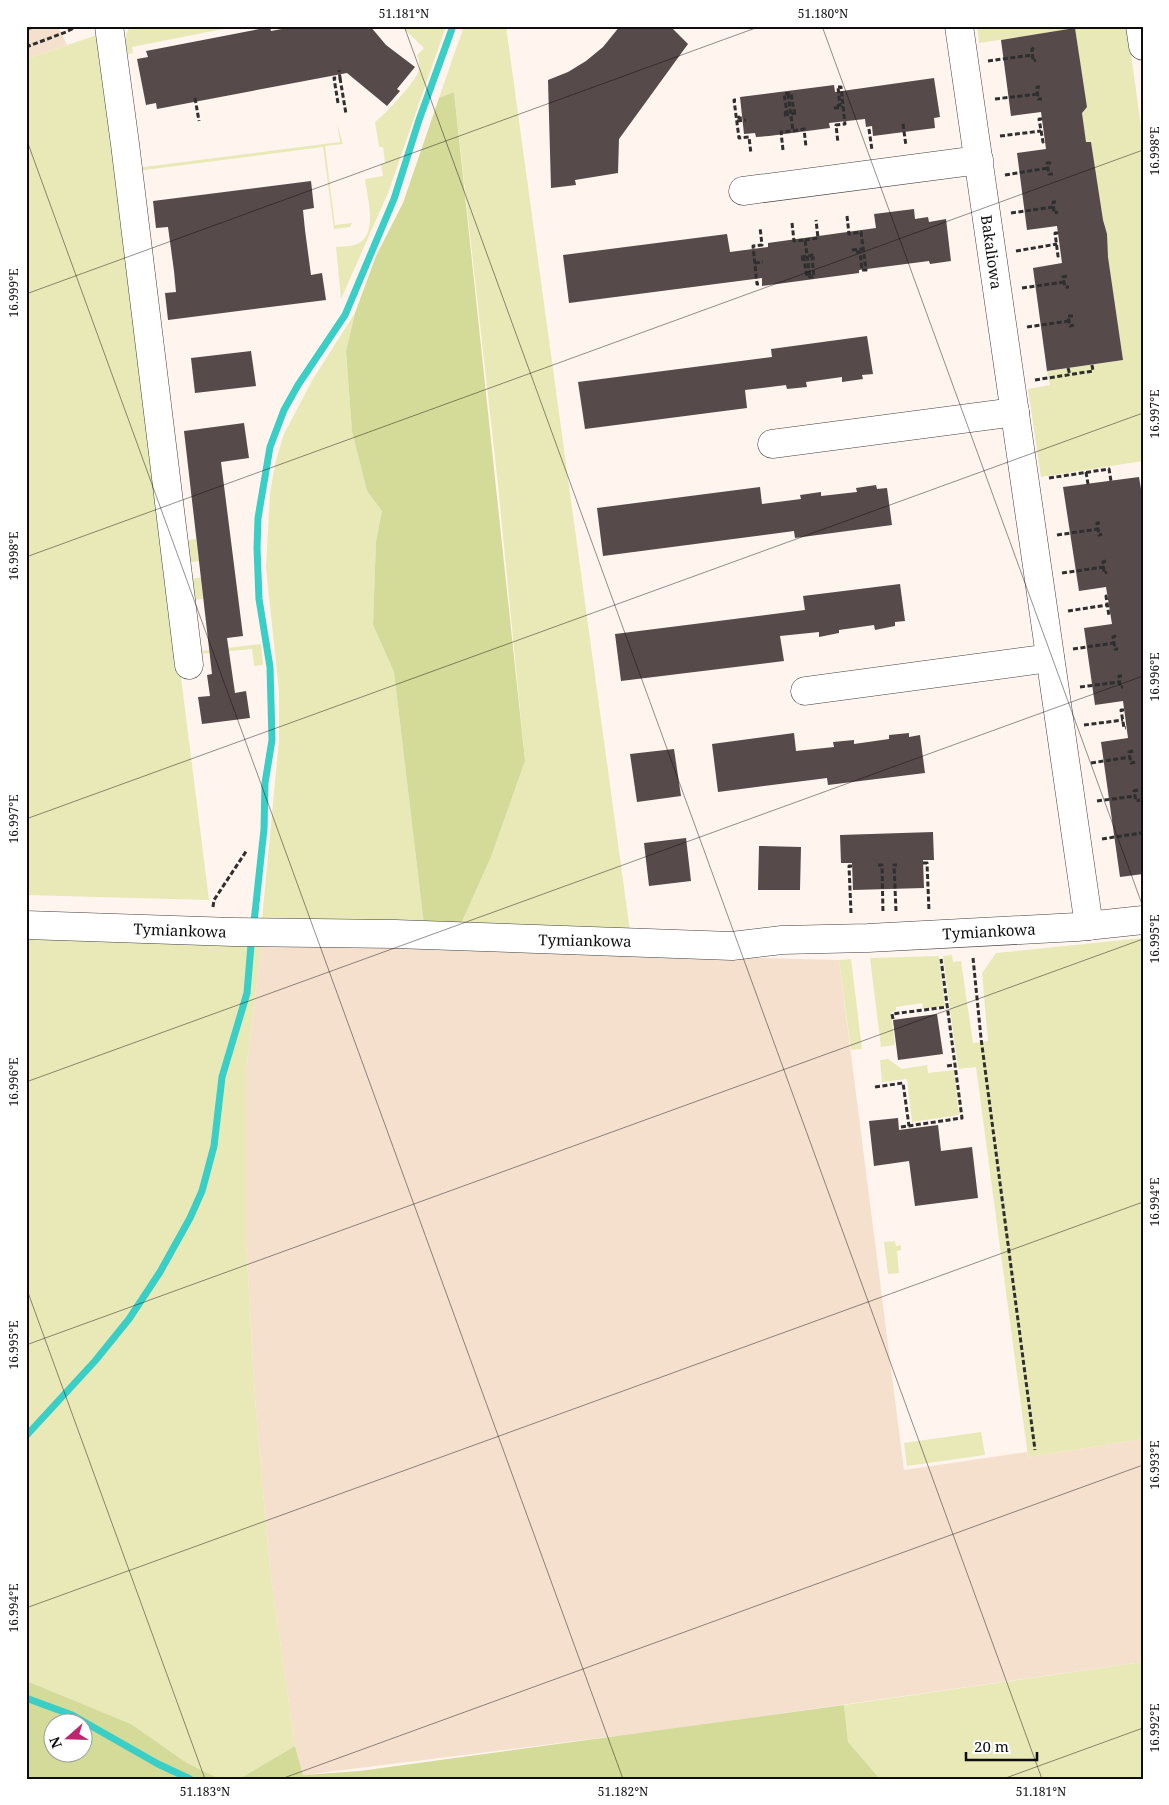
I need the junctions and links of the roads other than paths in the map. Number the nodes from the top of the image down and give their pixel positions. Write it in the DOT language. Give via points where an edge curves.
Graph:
graph roads {
  1 [pos="109,26"];
  2 [pos="959,26"];
  3 [pos="1140,26"];
  4 [pos="1143,46"];
  5 [pos="979,160"];
  6 [pos="743,192"];
  7 [pos="1015,412"];
  8 [pos="772,444"];
  9 [pos="1061,654"];
  10 [pos="189,665"];
  11 [pos="804,691"];
  12 [pos="1143,920"];
  13 [pos="26,925"];
  14 [pos="1089,926"];
  1 -- 10 [label="street"];
  2 -- 5 [label="street, Bakaliowa"];
  3 -- 4 [label="street"];
  5 -- 6 [label="street"];
  5 -- 7 [label="street, Bakaliowa"];
  7 -- 8 [label="street"];
  7 -- 9 [label="street, Bakaliowa" via="1035,478"];
  9 -- 11 [label="street"];
  9 -- 14 [label="street, Bakaliowa"];
  12 -- 14 [label="street, Tymiankowa"];
  13 -- 14 [label="street, Tymiankowa" via="732,946 933,926 970,932"];
}
